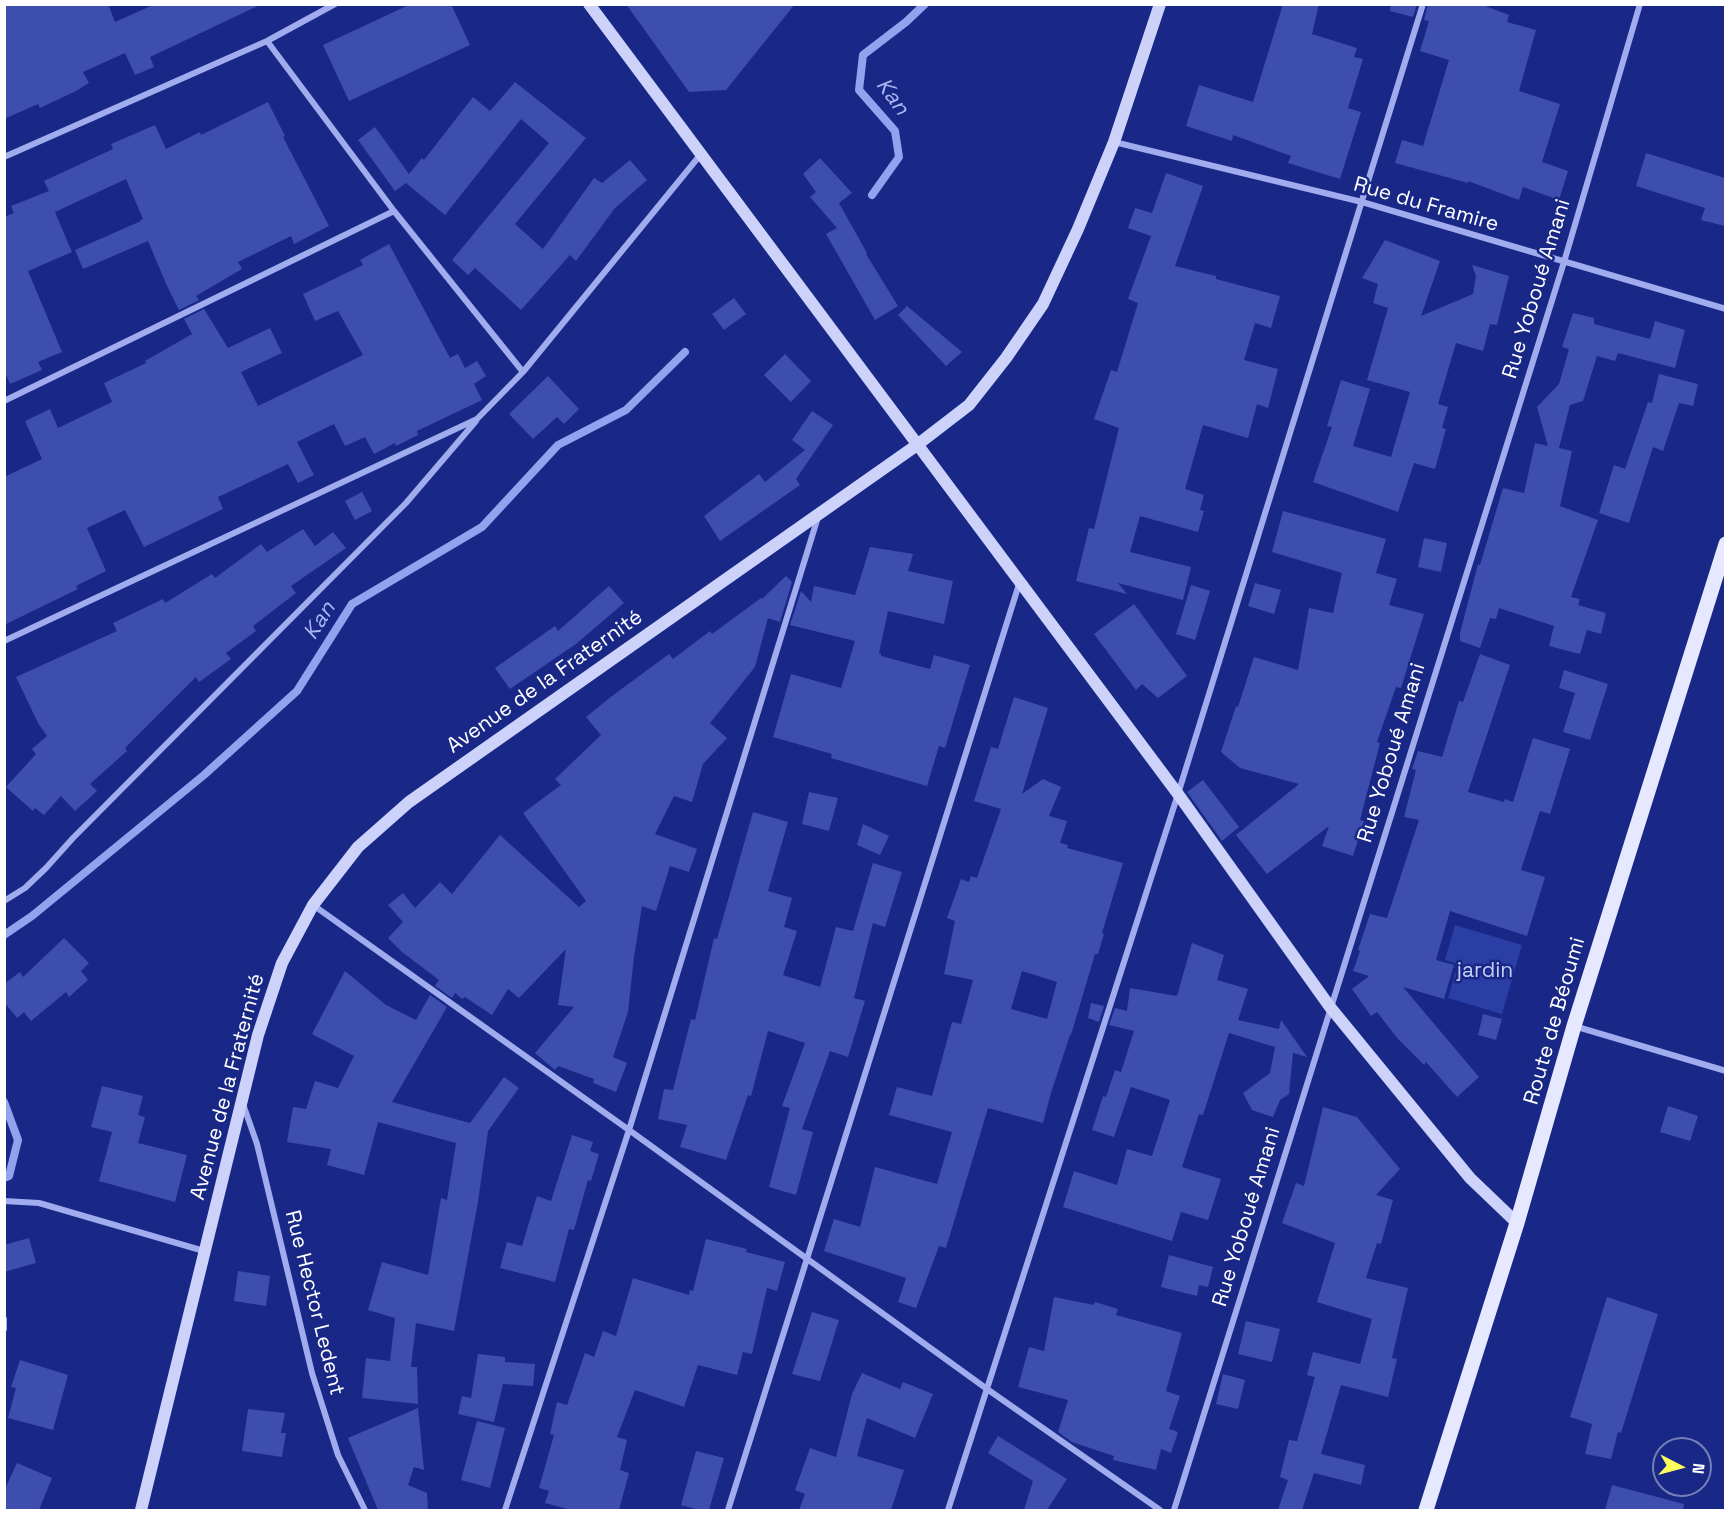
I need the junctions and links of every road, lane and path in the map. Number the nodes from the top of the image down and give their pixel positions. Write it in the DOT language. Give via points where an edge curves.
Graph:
graph roads {
  1 [pos="335,4"];
  2 [pos="589,4"];
  3 [pos="1160,4"];
  4 [pos="1423,4"];
  5 [pos="1640,4"];
  6 [pos="267,41"];
  7 [pos="1114,142"];
  8 [pos="701,154"];
  9 [pos="4,157"];
  10 [pos="1362,202"];
  11 [pos="394,211"];
  12 [pos="1564,262"];
  13 [pos="1725,309"];
  14 [pos="523,372"];
  15 [pos="4,401"];
  16 [pos="477,419"];
  17 [pos="917,445"];
  18 [pos="819,513"];
  19 [pos="1725,544"];
  20 [pos="1020,581"];
  21 [pos="4,641"];
  22 [pos="1178,794"];
  23 [pos="4,901"];
  24 [pos="312,905"];
  25 [pos="1330,1007"];
  26 [pos="1574,1026"];
  27 [pos="1725,1071"];
  28 [pos="241,1100"];
  29 [pos="629,1130"];
  30 [pos="4,1201"];
  31 [pos="1517,1223"];
  32 [pos="204,1251"];
  33 [pos="806,1258"];
  34 [pos="4,1319"];
  35 [pos="4,1329"];
  36 [pos="987,1389"];
  37 [pos="141,1510"];
  38 [pos="365,1510"];
  39 [pos="505,1510"];
  40 [pos="728,1510"];
  41 [pos="948,1510"];
  42 [pos="1160,1510"];
  43 [pos="1174,1510"];
  44 [pos="1426,1510"];
  1 -- 6 [label="street"];
  2 -- 8 [label="street"];
  3 -- 7 [label="street, Avenue de la Fraternité"];
  4 -- 10 [label="street"];
  5 -- 12 [label="street, Rue Yoboué Amani"];
  6 -- 9 [label="street"];
  6 -- 11 [label="street"];
  7 -- 10 [label="street, Rue du Framire"];
  7 -- 17 [label="street, Avenue de la Fraternité" via="1043,304 969,405"];
  8 -- 14 [label="street"];
  8 -- 17 [label="street"];
  10 -- 12 [label="street, Rue du Framire"];
  10 -- 22 [label="street"];
  11 -- 14 [label="street"];
  11 -- 15 [label="street"];
  12 -- 13 [label="street, Rue du Framire"];
  12 -- 25 [label="street, Rue Yoboué Amani"];
  14 -- 16 [label="street"];
  16 -- 21 [label="street"];
  16 -- 23 [label="street" via="406,503 46,868"];
  17 -- 18 [label="street, Avenue de la Fraternité"];
  17 -- 20 [label="street"];
  18 -- 24 [label="street, Avenue de la Fraternité" via="409,802 358,847"];
  18 -- 29 [label="street"];
  19 -- 26 [label="main road, Route de Béoumi"];
  20 -- 22 [label="street"];
  20 -- 33 [label="street"];
  22 -- 25 [label="street"];
  22 -- 36 [label="street"];
  24 -- 28 [label="street, Avenue de la Fraternité" via="282,963"];
  24 -- 29 [label="street"];
  25 -- 31 [label="street" via="1470,1178"];
  25 -- 43 [label="street, Rue Yoboué Amani"];
  26 -- 27 [label="street"];
  26 -- 31 [label="main road, Route de Béoumi"];
  28 -- 32 [label="street, Avenue de la Fraternité"];
  28 -- 38 [label="street, Rue Hector Ledent" via="257,1144 312,1373 338,1455"];
  29 -- 33 [label="street"];
  29 -- 39 [label="street"];
  30 -- 32 [label="street" via="39,1203"];
  31 -- 44 [label="main road, Route de Béoumi"];
  32 -- 37 [label="street, Avenue de la Fraternité"];
  33 -- 36 [label="street"];
  33 -- 40 [label="street"];
  34 -- 35 [label="street"];
  36 -- 41 [label="street"];
  36 -- 42 [label="street"];
}
